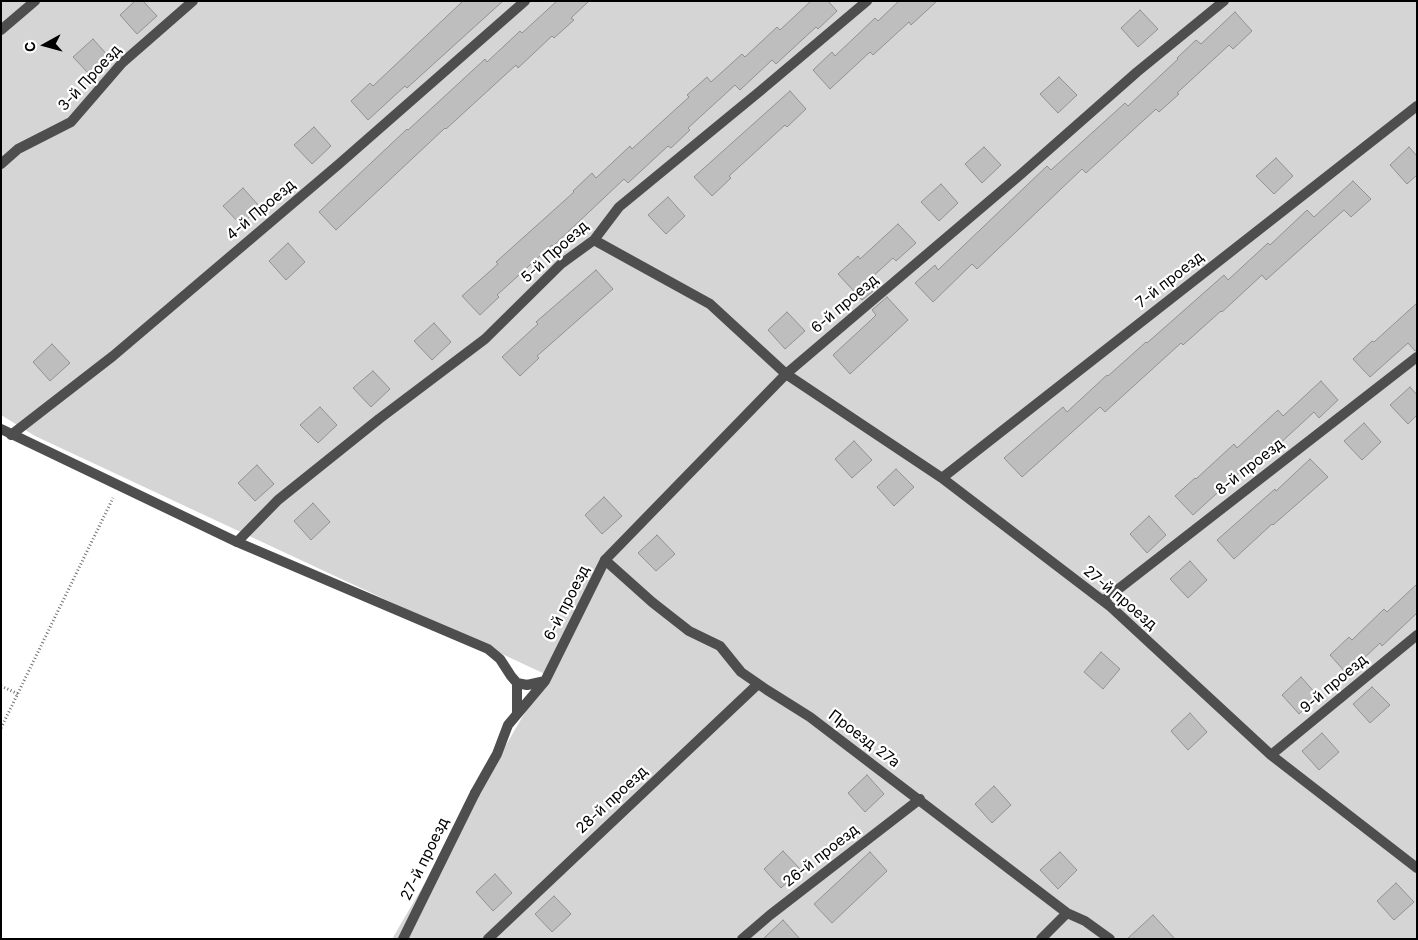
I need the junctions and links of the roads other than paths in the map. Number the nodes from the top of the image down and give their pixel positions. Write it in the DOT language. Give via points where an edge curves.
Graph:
graph roads {
  1 [pos="35,1"];
  2 [pos="193,1"];
  3 [pos="525,1"];
  4 [pos="867,1"];
  5 [pos="1224,1"];
  6 [pos="1,30"];
  7 [pos="1417,106"];
  8 [pos="1,164"];
  9 [pos="594,240"];
  10 [pos="1417,358"];
  11 [pos="786,374"];
  12 [pos="1,429"];
  13 [pos="11,435"];
  14 [pos="942,478"];
  15 [pos="237,542"];
  16 [pos="605,560"];
  17 [pos="1103,601"];
  18 [pos="1417,635"];
  19 [pos="545,681"];
  20 [pos="517,683"];
  21 [pos="758,684"];
  22 [pos="517,713"];
  23 [pos="1271,755"];
  24 [pos="920,799"];
  25 [pos="1417,868"];
  26 [pos="1068,913"];
  27 [pos="403,939"];
  28 [pos="488,939"];
  29 [pos="742,939"];
  30 [pos="1041,939"];
  31 [pos="1110,939"];
  1 -- 6 [label="street"];
  2 -- 8 [label="street, 3-й Проезд" via="122,63 71,122 18,149"];
  3 -- 13 [label="street, 4-й Проезд" via="113,356"];
  4 -- 9 [label="street, 5-й Проезд" via="618,207"];
  5 -- 11 [label="street, 6-й проезд"];
  7 -- 14 [label="street, 7-й проезд"];
  9 -- 11 [label="street, 27-й проезд" via="710,304"];
  9 -- 15 [label="street, 5-й Проезд" via="561,264 485,339 278,500"];
  10 -- 17 [label="street, 8-й проезд"];
  11 -- 14 [label="street, 27-й проезд"];
  11 -- 16 [label="street, 6-й проезд"];
  12 -- 13 [label="street"];
  13 -- 15 [label="street"];
  14 -- 17 [label="street, 27-й проезд"];
  15 -- 20 [label="street" via="488,649 500,659"];
  16 -- 19 [label="street, 6-й проезд"];
  16 -- 21 [label="street, Проезд 27а" via="689,630 720,646 741,672"];
  17 -- 23 [label="street, 27-й проезд"];
  18 -- 23 [label="street, 9-й проезд"];
  19 -- 20 [label="street" via="527,685"];
  19 -- 22 [label="street, 6-й проезд"];
  20 -- 22 [label="street"];
  21 -- 24 [label="street, Проезд 27а" via="810,717"];
  21 -- 28 [label="street, 28-й проезд"];
  22 -- 27 [label="street, 27-й проезд" via="508,724 498,754 475,793"];
  23 -- 25 [label="street, 27-й проезд"];
  24 -- 26 [label="street, Проезд 27а"];
  24 -- 29 [label="street, 26-й проезд"];
  26 -- 30 [label="street"];
  26 -- 31 [label="street, Проезд 27а"];
}
